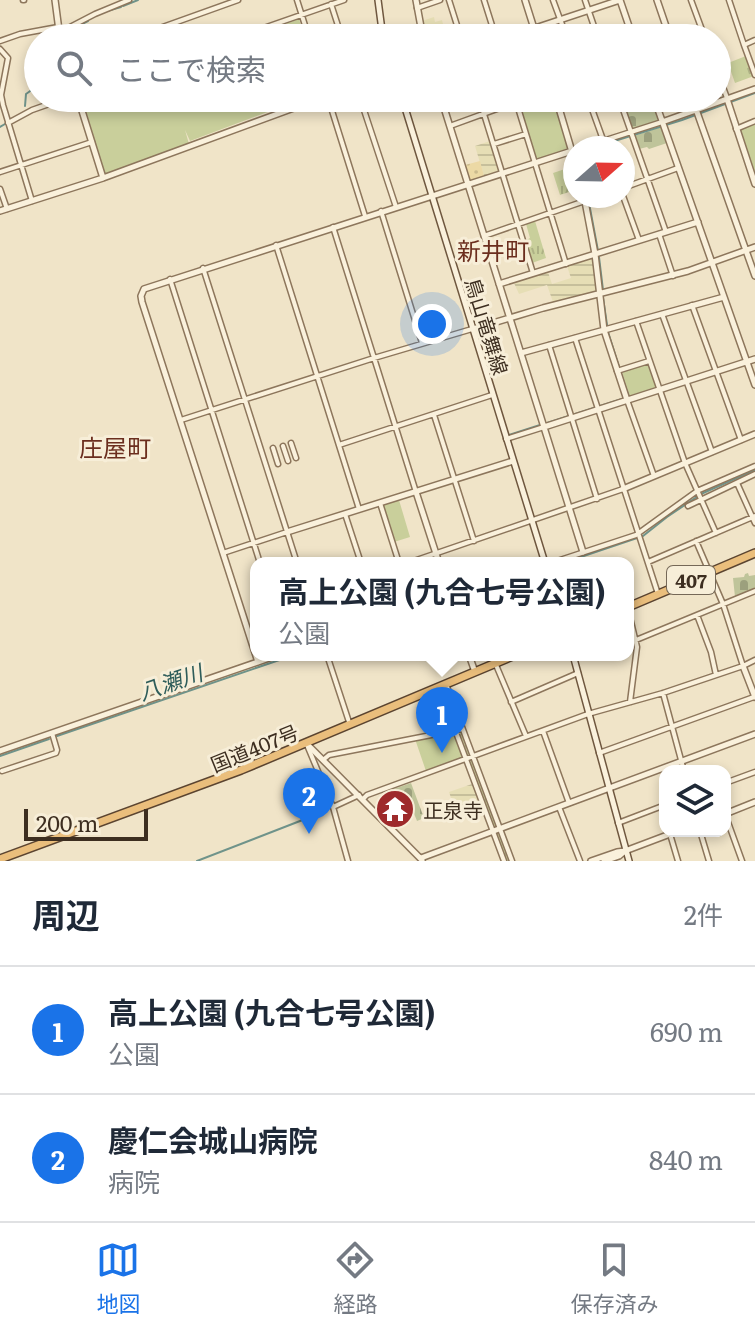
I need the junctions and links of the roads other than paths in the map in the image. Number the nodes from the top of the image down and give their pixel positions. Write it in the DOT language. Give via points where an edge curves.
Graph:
graph roads {
  1 [pos="55,0"];
  2 [pos="129,0"];
  3 [pos="238,0"];
  4 [pos="297,0"];
  5 [pos="344,0"];
  6 [pos="378,0"];
  7 [pos="416,0"];
  8 [pos="440,0"];
  9 [pos="449,0"];
  10 [pos="484,0"];
  11 [pos="525,0"];
  12 [pos="553,0"];
  13 [pos="585,0"];
  14 [pos="620,0"];
  15 [pos="657,0"];
  16 [pos="691,0"];
  17 [pos="729,0"];
  18 [pos="331,4"];
  19 [pos="417,8"];
  20 [pos="588,11"];
  21 [pos="301,15"];
  22 [pos="560,20"];
  23 [pos="58,24"];
  24 [pos="76,24"];
  25 [pos="171,24"];
  26 [pos="275,24"];
  27 [pos="304,24"];
  28 [pos="337,24"];
  29 [pos="380,24"];
  30 [pos="420,24"];
  31 [pos="457,24"];
  32 [pos="492,24"];
  33 [pos="533,24"];
  34 [pos="547,24"];
  35 [pos="562,24"];
  36 [pos="593,24"];
  37 [pos="628,24"];
  38 [pos="665,24"];
  39 [pos="700,24"];
  40 [pos="24,34"];
  41 [pos="755,40"];
  42 [pos="0,41"];
  43 [pos="744,45"];
  44 [pos="0,49"];
  45 [pos="755,75"];
  46 [pos="755,89"];
  47 [pos="731,98"];
  48 [pos="28,112"];
  49 [pos="82,112"];
  50 [pos="283,112"];
  51 [pos="332,112"];
  52 [pos="365,112"];
  53 [pos="406,112"];
  54 [pos="446,112"];
  55 [pos="488,112"];
  56 [pos="519,112"];
  57 [pos="561,112"];
  58 [pos="593,112"];
  59 [pos="624,112"];
  60 [pos="659,112"];
  61 [pos="693,112"];
  62 [pos="696,112"];
  63 [pos="731,112"];
  64 [pos="484,114"];
  65 [pos="755,121"];
  66 [pos="662,122"];
  67 [pos="8,123"];
  68 [pos="450,126"];
  69 [pos="736,129"];
  70 [pos="631,132"];
  71 [pos="526,134"];
  72 [pos="568,136"];
  73 [pos="601,136"];
  74 [pos="619,136"];
  75 [pos="92,142"];
  76 [pos="494,144"];
  77 [pos="563,153"];
  78 [pos="535,163"];
  79 [pos="21,165"];
  80 [pos="678,168"];
  81 [pos="0,172"];
  82 [pos="502,173"];
  83 [pos="103,178"];
  84 [pos="648,179"];
  85 [pos="468,184"];
  86 [pos="635,184"];
  87 [pos="755,184"];
  88 [pos="0,189"];
  89 [pos="431,196"];
  90 [pos="32,201"];
  91 [pos="396,207"];
  92 [pos="563,207"];
  93 [pos="587,208"];
  94 [pos="627,208"];
  95 [pos="3,210"];
  96 [pos="381,211"];
  97 [pos="550,213"];
  98 [pos="365,216"];
  99 [pos="698,222"];
  100 [pos="518,224"];
  101 [pos="333,227"];
  102 [pos="666,232"];
  103 [pos="659,234"];
  104 [pos="484,236"];
  105 [pos="639,240"];
  106 [pos="276,245"];
  107 [pos="755,247"];
  108 [pos="746,251"];
  109 [pos="595,254"];
  110 [pos="712,262"];
  111 [pos="566,264"];
  112 [pos="203,268"];
  113 [pos="533,273"];
  114 [pos="673,276"];
  115 [pos="755,276"];
  116 [pos="170,279"];
  117 [pos="499,284"];
  118 [pos="600,294"];
  119 [pos="724,297"];
  120 [pos="692,305"];
  121 [pos="662,314"];
  122 [pos="510,318"];
  123 [pos="636,321"];
  124 [pos="473,329"];
  125 [pos="604,330"];
  126 [pos="575,338"];
  127 [pos="422,343"];
  128 [pos="549,345"];
  129 [pos="521,353"];
  130 [pos="374,358"];
  131 [pos="755,359"];
  132 [pos="649,361"];
  133 [pos="747,362"];
  134 [pos="617,371"];
  135 [pos="716,372"];
  136 [pos="317,377"];
  137 [pos="687,381"];
  138 [pos="755,385"];
  139 [pos="659,390"];
  140 [pos="492,395"];
  141 [pos="245,400"];
  142 [pos="627,400"];
  143 [pos="598,409"];
  144 [pos="211,410"];
  145 [pos="434,415"];
  146 [pos="571,419"];
  147 [pos="181,420"];
  148 [pos="395,427"];
  149 [pos="544,427"];
  150 [pos="755,434"];
  151 [pos="506,439"];
  152 [pos="741,440"];
  153 [pos="291,443"];
  154 [pos="339,445"];
  155 [pos="283,446"];
  156 [pos="273,448"];
  157 [pos="712,452"];
  158 [pos="296,458"];
  159 [pos="288,461"];
  160 [pos="513,461"];
  161 [pos="685,463"];
  162 [pos="278,464"];
  163 [pos="755,466"];
  164 [pos="755,474"];
  165 [pos="654,476"];
  166 [pos="454,479"];
  167 [pos="737,483"];
  168 [pos="623,489"];
  169 [pos="416,492"];
  170 [pos="699,496"];
  171 [pos="597,499"];
  172 [pos="380,503"];
  173 [pos="688,506"];
  174 [pos="570,508"];
  175 [pos="359,509"];
  176 [pos="345,514"];
  177 [pos="754,519"];
  178 [pos="532,521"];
  179 [pos="287,532"];
  180 [pos="639,533"];
  181 [pos="716,533"];
  182 [pos="474,541"];
  183 [pos="696,541"];
  184 [pos="254,544"];
  185 [pos="583,552"];
  186 [pos="223,553"];
  187 [pos="755,553"];
  188 [pos="436,554"];
  189 [pos="258,557"];
  190 [pos="295,557"];
  191 [pos="359,557"];
  192 [pos="397,557"];
  193 [pos="427,557"];
  194 [pos="437,557"];
  195 [pos="546,557"];
  196 [pos="567,557"];
  197 [pos="648,562"];
  198 [pos="710,572"];
  199 [pos="753,592"];
  200 [pos="658,594"];
  201 [pos="755,599"];
  202 [pos="723,604"];
  203 [pos="634,605"];
  204 [pos="697,615"];
  205 [pos="634,632"];
  206 [pos="250,637"];
  207 [pos="636,640"];
  208 [pos="755,660"];
  209 [pos="261,661"];
  210 [pos="329,661"];
  211 [pos="471,661"];
  212 [pos="502,661"];
  213 [pos="575,661"];
  214 [pos="258,662"];
  215 [pos="495,664"];
  216 [pos="743,666"];
  217 [pos="475,672"];
  218 [pos="578,673"];
  219 [pos="716,675"];
  220 [pos="442,686"];
  221 [pos="663,693"];
  222 [pos="755,697"];
  223 [pos="511,702"];
  224 [pos="630,702"];
  225 [pos="588,714"];
  226 [pos="350,725"];
  227 [pos="673,726"];
  228 [pos="462,729"];
  229 [pos="455,731"];
  230 [pos="543,731"];
  231 [pos="52,733"];
  232 [pos="755,734"];
  233 [pos="526,736"];
  234 [pos="306,743"];
  235 [pos="0,751"];
  236 [pos="599,753"];
  237 [pos="473,757"];
  238 [pos="322,759"];
  239 [pos="466,759"];
  240 [pos="681,761"];
  241 [pos="313,762"];
  242 [pos="682,765"];
  243 [pos="2,771"];
  244 [pos="755,772"];
  245 [pos="731,781"];
  246 [pos="609,788"];
  247 [pos="361,797"];
  248 [pos="755,802"];
  249 [pos="569,803"];
  250 [pos="333,807"];
  251 [pos="559,807"];
  252 [pos="659,807"];
  253 [pos="731,812"];
  254 [pos="618,823"];
  255 [pos="500,829"];
  256 [pos="493,831"];
  257 [pos="731,831"];
  258 [pos="662,837"];
  259 [pos="671,837"];
  260 [pos="702,837"];
  261 [pos="625,851"];
  262 [pos="0,859"];
  263 [pos="421,860"];
  264 [pos="348,861"];
  265 [pos="504,861"];
  266 [pos="512,861"];
  267 [pos="580,861"];
  268 [pos="591,861"];
  269 [pos="604,861"];
  270 [pos="629,861"];
  271 [pos="678,861"];
  272 [pos="709,861"];
  273 [pos="742,861"];
  1 -- 23 [label="street"];
  2 -- 24 [label="street"];
  3 -- 25 [label="street"];
  4 -- 21 [label="street"];
  5 -- 18 [label="street"];
  6 -- 29 [label="street"];
  7 -- 19 [label="street"];
  8 -- 19 [label="street"];
  9 -- 31 [label="street"];
  10 -- 32 [label="street"];
  11 -- 33 [label="street"];
  12 -- 22 [label="street"];
  13 -- 20 [label="street"];
  14 -- 20 [label="street"];
  14 -- 37 [label="street"];
  15 -- 38 [label="street"];
  16 -- 39 [label="street"];
  17 -- 43 [label="street"];
  18 -- 21 [label="street"];
  18 -- 28 [label="street"];
  19 -- 30 [label="street"];
  20 -- 22 [label="street"];
  20 -- 36 [label="street"];
  21 -- 26 [label="street"];
  21 -- 27 [label="street"];
  22 -- 34 [label="street"];
  22 -- 35 [label="street"];
  40 -- 42 [label="street"];
  41 -- 43 [label="street"];
  43 -- 45 [label="street"];
  44 -- 67 [label="street" via="8,58 1,95"];
  46 -- 47 [label="street"];
  48 -- 67 [label="street"];
  49 -- 75 [label="street"];
  50 -- 83 [label="street"];
  51 -- 98 [label="street"];
  52 -- 91 [label="street"];
  53 -- 89 [label="street, 鳥山竜舞線"];
  54 -- 68 [label="street"];
  55 -- 64 [label="street"];
  56 -- 71 [label="street"];
  57 -- 72 [label="street"];
  58 -- 73 [label="street"];
  59 -- 70 [label="street"];
  60 -- 66 [label="street"];
  61 -- 66 [label="street"];
  62 -- 108 [label="street"];
  63 -- 69 [label="street"];
  64 -- 68 [label="street"];
  64 -- 76 [label="street"];
  65 -- 69 [label="street"];
  66 -- 70 [label="street"];
  66 -- 80 [label="street"];
  67 -- 79 [label="street"];
  68 -- 85 [label="street"];
  69 -- 87 [label="street"];
  70 -- 74 [label="street"];
  70 -- 84 [label="street"];
  71 -- 76 [label="street"];
  71 -- 78 [label="street"];
  75 -- 79 [label="street"];
  75 -- 83 [label="street"];
  76 -- 82 [label="street"];
  77 -- 78 [label="street"];
  78 -- 82 [label="street"];
  78 -- 97 [label="street"];
  79 -- 81 [label="street"];
  79 -- 90 [label="street"];
  80 -- 84 [label="street"];
  80 -- 99 [label="street"];
  82 -- 85 [label="street"];
  82 -- 100 [label="street"];
  83 -- 90 [label="street"];
  84 -- 86 [label="street"];
  84 -- 102 [label="street"];
  85 -- 89 [label="street"];
  85 -- 104 [label="street"];
  88 -- 95 [label="street"];
  89 -- 91 [label="street"];
  89 -- 124 [label="street, 鳥山竜舞線"];
  90 -- 95 [label="street"];
  91 -- 96 [label="street"];
  92 -- 97 [label="street"];
  93 -- 109 [label="street"];
  94 -- 105 [label="street"];
  96 -- 98 [label="street"];
  96 -- 127 [label="street"];
  97 -- 100 [label="street"];
  97 -- 111 [label="street"];
  98 -- 101 [label="street"];
  99 -- 102 [label="street"];
  99 -- 110 [label="street"];
  100 -- 104 [label="street"];
  100 -- 113 [label="street"];
  101 -- 106 [label="street"];
  101 -- 130 [label="street"];
  102 -- 103 [label="street"];
  103 -- 105 [label="street"];
  103 -- 114 [label="street"];
  104 -- 117 [label="street"];
  105 -- 109 [label="street"];
  106 -- 112 [label="street"];
  106 -- 136 [label="street"];
  107 -- 108 [label="street"];
  108 -- 110 [label="street"];
  108 -- 115 [label="street"];
  109 -- 111 [label="street"];
  109 -- 118 [label="street"];
  110 -- 114 [label="street"];
  110 -- 119 [label="street"];
  111 -- 113 [label="street"];
  112 -- 116 [label="street"];
  112 -- 141 [label="street"];
  113 -- 117 [label="street"];
  114 -- 118 [label="street"];
  116 -- 144 [label="street"];
  116 -- 147 [label="street" via="147,286 141,296"];
  117 -- 122 [label="street"];
  118 -- 122 [label="street"];
  118 -- 125 [label="street"];
  119 -- 120 [label="street"];
  119 -- 133 [label="street"];
  120 -- 121 [label="street"];
  120 -- 135 [label="street"];
  121 -- 123 [label="street"];
  121 -- 137 [label="street"];
  122 -- 124 [label="street"];
  122 -- 129 [label="street"];
  123 -- 125 [label="street"];
  123 -- 132 [label="street"];
  124 -- 127 [label="street"];
  124 -- 140 [label="street, 鳥山竜舞線"];
  125 -- 126 [label="street"];
  125 -- 134 [label="street"];
  126 -- 128 [label="street"];
  126 -- 143 [label="street"];
  127 -- 130 [label="street"];
  128 -- 129 [label="street"];
  128 -- 146 [label="street"];
  129 -- 149 [label="street"];
  130 -- 136 [label="street"];
  130 -- 148 [label="street"];
  131 -- 133 [label="street"];
  132 -- 134 [label="street"];
  132 -- 139 [label="street"];
  133 -- 135 [label="street"];
  133 -- 138 [label="street"];
  134 -- 142 [label="street"];
  135 -- 137 [label="street"];
  135 -- 152 [label="street"];
  136 -- 141 [label="street"];
  136 -- 154 [label="street"];
  137 -- 139 [label="street"];
  137 -- 157 [label="street"];
  139 -- 142 [label="street"];
  139 -- 161 [label="street"];
  140 -- 145 [label="street"];
  140 -- 151 [label="street, 鳥山竜舞線"];
  141 -- 144 [label="street"];
  141 -- 179 [label="street"];
  142 -- 143 [label="street"];
  142 -- 165 [label="street"];
  143 -- 146 [label="street"];
  143 -- 168 [label="street"];
  144 -- 147 [label="street"];
  144 -- 184 [label="street"];
  145 -- 148 [label="street"];
  145 -- 166 [label="street"];
  146 -- 149 [label="street"];
  146 -- 171 [label="street"];
  147 -- 186 [label="street"];
  148 -- 154 [label="street"];
  148 -- 169 [label="street"];
  149 -- 151 [label="street"];
  149 -- 174 [label="street"];
  150 -- 152 [label="street"];
  151 -- 160 [label="street, 鳥山竜舞線"];
  152 -- 157 [label="street"];
  153 -- 158 [label="street"];
  154 -- 175 [label="street"];
  155 -- 159 [label="street"];
  156 -- 162 [label="street"];
  157 -- 161 [label="street"];
  160 -- 166 [label="street"];
  160 -- 178 [label="street, 鳥山竜舞線"];
  161 -- 165 [label="street"];
  161 -- 170 [label="street"];
  163 -- 170 [label="street"];
  164 -- 167 [label="street"];
  165 -- 168 [label="street"];
  166 -- 169 [label="street"];
  166 -- 182 [label="street"];
  167 -- 170 [label="street"];
  167 -- 177 [label="street"];
  168 -- 171 [label="street"];
  168 -- 180 [label="street"];
  169 -- 172 [label="street"];
  169 -- 188 [label="street"];
  170 -- 173 [label="street"];
  170 -- 180 [label="street"];
  170 -- 181 [label="street"];
  171 -- 174 [label="street"];
  172 -- 175 [label="street"];
  172 -- 192 [label="street"];
  174 -- 178 [label="street"];
  174 -- 185 [label="street"];
  175 -- 176 [label="street"];
  176 -- 179 [label="street"];
  176 -- 191 [label="street"];
  177 -- 181 [label="street"];
  178 -- 182 [label="street"];
  178 -- 195 [label="street, 鳥山竜舞線"];
  179 -- 184 [label="street"];
  179 -- 190 [label="street"];
  180 -- 185 [label="street"];
  180 -- 197 [label="street"];
  181 -- 183 [label="street"];
  182 -- 188 [label="street"];
  183 -- 197 [label="street"];
  183 -- 198 [label="street"];
  184 -- 186 [label="street"];
  184 -- 189 [label="street"];
  185 -- 196 [label="street"];
  186 -- 206 [label="street"];
  187 -- 198 [label="highway, 407"];
  188 -- 193 [label="street"];
  188 -- 194 [label="street"];
  197 -- 200 [label="street"];
  198 -- 200 [label="highway, 407"];
  198 -- 202 [label="street"];
  199 -- 201 [label="street"];
  199 -- 202 [label="street"];
  200 -- 203 [label="highway, 407"];
  202 -- 204 [label="street"];
  202 -- 216 [label="street"];
  204 -- 207 [label="street"];
  204 -- 219 [label="street"];
  205 -- 207 [label="street"];
  207 -- 224 [label="street"];
  208 -- 216 [label="street"];
  209 -- 214 [label="street"];
  210 -- 226 [label="street"];
  211 -- 217 [label="street"];
  212 -- 215 [label="highway, 国道407号"];
  213 -- 218 [label="street"];
  214 -- 231 [label="street"];
  215 -- 217 [label="highway, 国道407号"];
  215 -- 223 [label="street"];
  216 -- 219 [label="street"];
  216 -- 222 [label="street"];
  217 -- 220 [label="highway, 国道407号"];
  218 -- 223 [label="street"];
  218 -- 225 [label="street"];
  219 -- 221 [label="street"];
  220 -- 226 [label="highway, 国道407号"];
  220 -- 228 [label="street"];
  220 -- 229 [label="street"];
  221 -- 224 [label="street"];
  221 -- 227 [label="street"];
  222 -- 227 [label="street"];
  223 -- 233 [label="street"];
  224 -- 225 [label="street"];
  225 -- 230 [label="street"];
  225 -- 236 [label="street"];
  226 -- 234 [label="highway, 国道407号"];
  227 -- 236 [label="street"];
  227 -- 240 [label="street"];
  228 -- 229 [label="street"];
  228 -- 237 [label="street"];
  229 -- 238 [label="street"];
  229 -- 239 [label="street"];
  230 -- 233 [label="street"];
  230 -- 249 [label="street"];
  231 -- 235 [label="street"];
  231 -- 243 [label="street" via="56,753"];
  232 -- 240 [label="street"];
  233 -- 237 [label="street"];
  234 -- 238 [label="street"];
  234 -- 241 [label="street"];
  234 -- 262 [label="highway, 国道407号"];
  236 -- 246 [label="street"];
  237 -- 239 [label="street"];
  237 -- 255 [label="street"];
  238 -- 241 [label="street"];
  238 -- 247 [label="street"];
  239 -- 247 [label="street"];
  239 -- 256 [label="street"];
  240 -- 242 [label="street"];
  240 -- 246 [label="street"];
  241 -- 250 [label="street"];
  244 -- 245 [label="street"];
  246 -- 249 [label="street"];
  246 -- 254 [label="street"];
  247 -- 250 [label="street"];
  247 -- 263 [label="street"];
  248 -- 253 [label="street"];
  249 -- 251 [label="street"];
  250 -- 264 [label="street"];
  251 -- 255 [label="street"];
  251 -- 267 [label="street"];
  252 -- 254 [label="street"];
  254 -- 261 [label="street"];
  255 -- 256 [label="street"];
  255 -- 266 [label="street"];
  256 -- 263 [label="street"];
  256 -- 265 [label="street"];
  257 -- 273 [label="street"];
  258 -- 261 [label="street"];
  259 -- 271 [label="street"];
  260 -- 272 [label="street"];
  261 -- 268 [label="street"];
  261 -- 269 [label="street"];
  261 -- 270 [label="street"];
}
